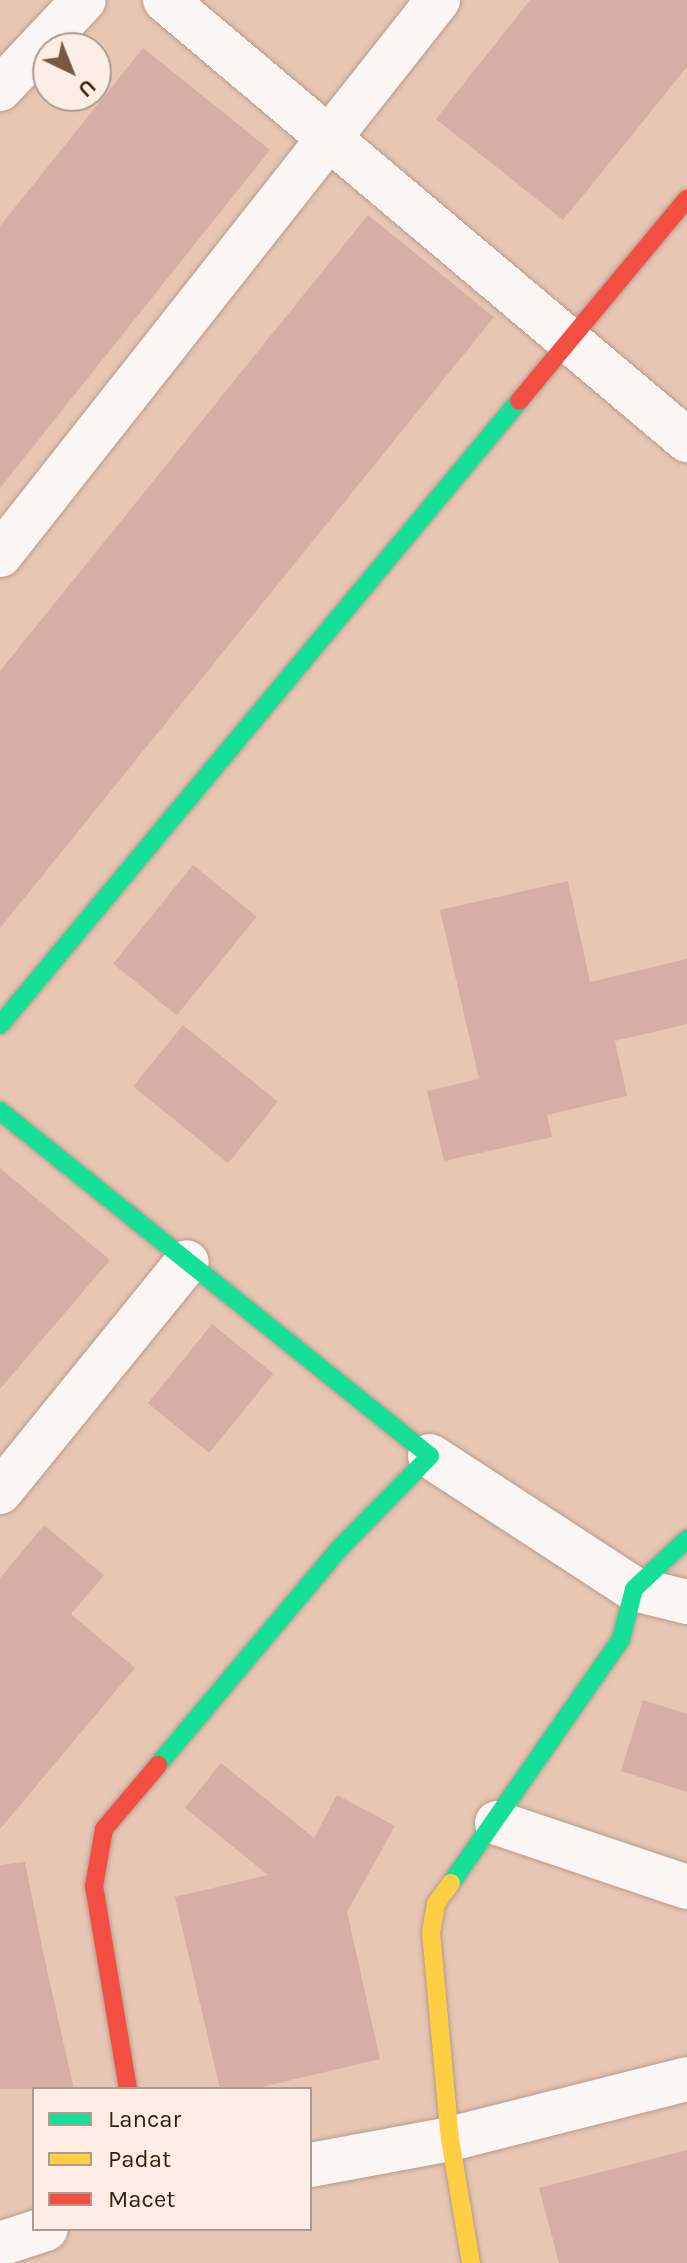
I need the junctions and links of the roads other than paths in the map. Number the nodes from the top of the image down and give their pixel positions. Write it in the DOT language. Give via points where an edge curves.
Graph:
graph roads {
  1 [pos="84,0"];
  2 [pos="165,0"];
  3 [pos="438,0"];
  4 [pos="0,89"];
  5 [pos="329,137"];
  6 [pos="687,199"];
  7 [pos="570,339"];
  8 [pos="687,440"];
  9 [pos="0,555"];
  10 [pos="3,1016"];
  11 [pos="0,1111"];
  12 [pos="187,1262"];
  13 [pos="430,1456"];
  14 [pos="0,1492"];
  15 [pos="687,1539"];
  16 [pos="634,1589"];
  17 [pos="687,1602"];
  18 [pos="497,1823"];
  19 [pos="687,1887"];
  20 [pos="687,2079"];
  21 [pos="128,2087"];
  22 [pos="450,2139"];
  23 [pos="312,2165"];
  24 [pos="40,2231"];
  25 [pos="0,2244"];
  26 [pos="471,2263"];
  1 -- 4 [label="street"];
  2 -- 5 [label="street"];
  3 -- 5 [label="street"];
  5 -- 7 [label="street"];
  5 -- 9 [label="street"];
  6 -- 7 [label="street"];
  7 -- 8 [label="street"];
  7 -- 10 [label="street"];
  11 -- 12 [label="street"];
  12 -- 13 [label="street"];
  12 -- 14 [label="street"];
  13 -- 16 [label="street"];
  13 -- 21 [label="street" via="339,1549 104,1829 94,1886"];
  15 -- 16 [label="street"];
  16 -- 17 [label="street"];
  16 -- 18 [label="street" via="621,1639"];
  18 -- 19 [label="street"];
  18 -- 22 [label="street" via="453,1876 433,1916"];
  20 -- 22 [label="street"];
  22 -- 23 [label="street"];
  22 -- 26 [label="street"];
  24 -- 25 [label="street"];
}
